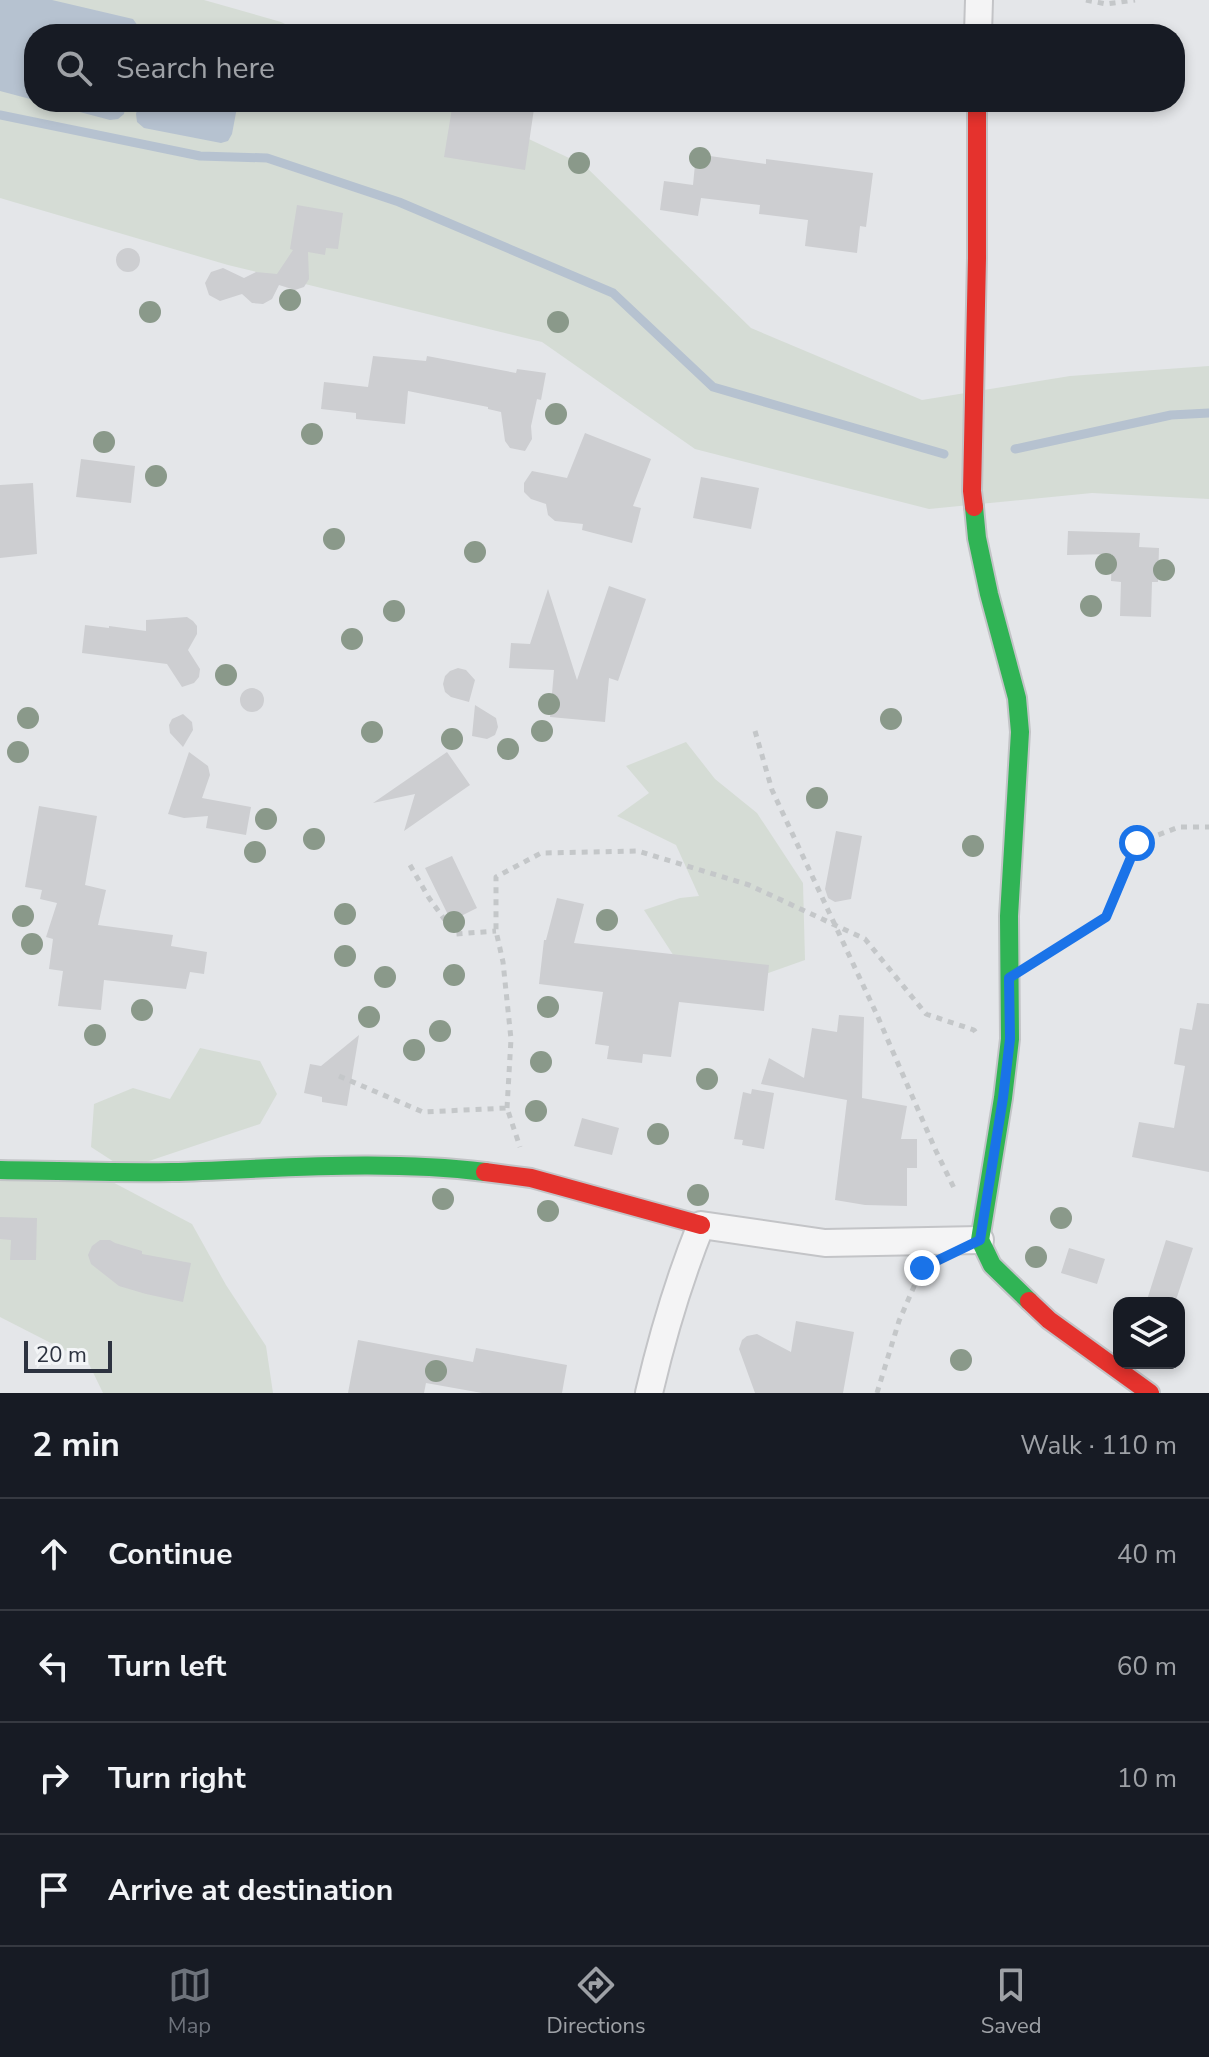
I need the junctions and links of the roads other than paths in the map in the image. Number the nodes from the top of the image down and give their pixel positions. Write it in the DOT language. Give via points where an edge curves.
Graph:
graph roads {
  1 [pos="979,0"];
  2 [pos="978,24"];
  3 [pos="977,112"];
  4 [pos="0,1170"];
  5 [pos="701,1225"];
  6 [pos="980,1240"];
  7 [pos="649,1393"];
  8 [pos="1150,1393"];
  1 -- 2 [label="street"];
  3 -- 6 [label="street" via="972,491 977,538 1017,698 1020,732 1009,916 1010,1039"];
  4 -- 5 [label="street" via="404,1166 476,1171 531,1178"];
  5 -- 6 [label="street" via="825,1243"];
  5 -- 7 [label="street" via="682,1271"];
  6 -- 8 [label="street" via="992,1265 1049,1320"];
}
